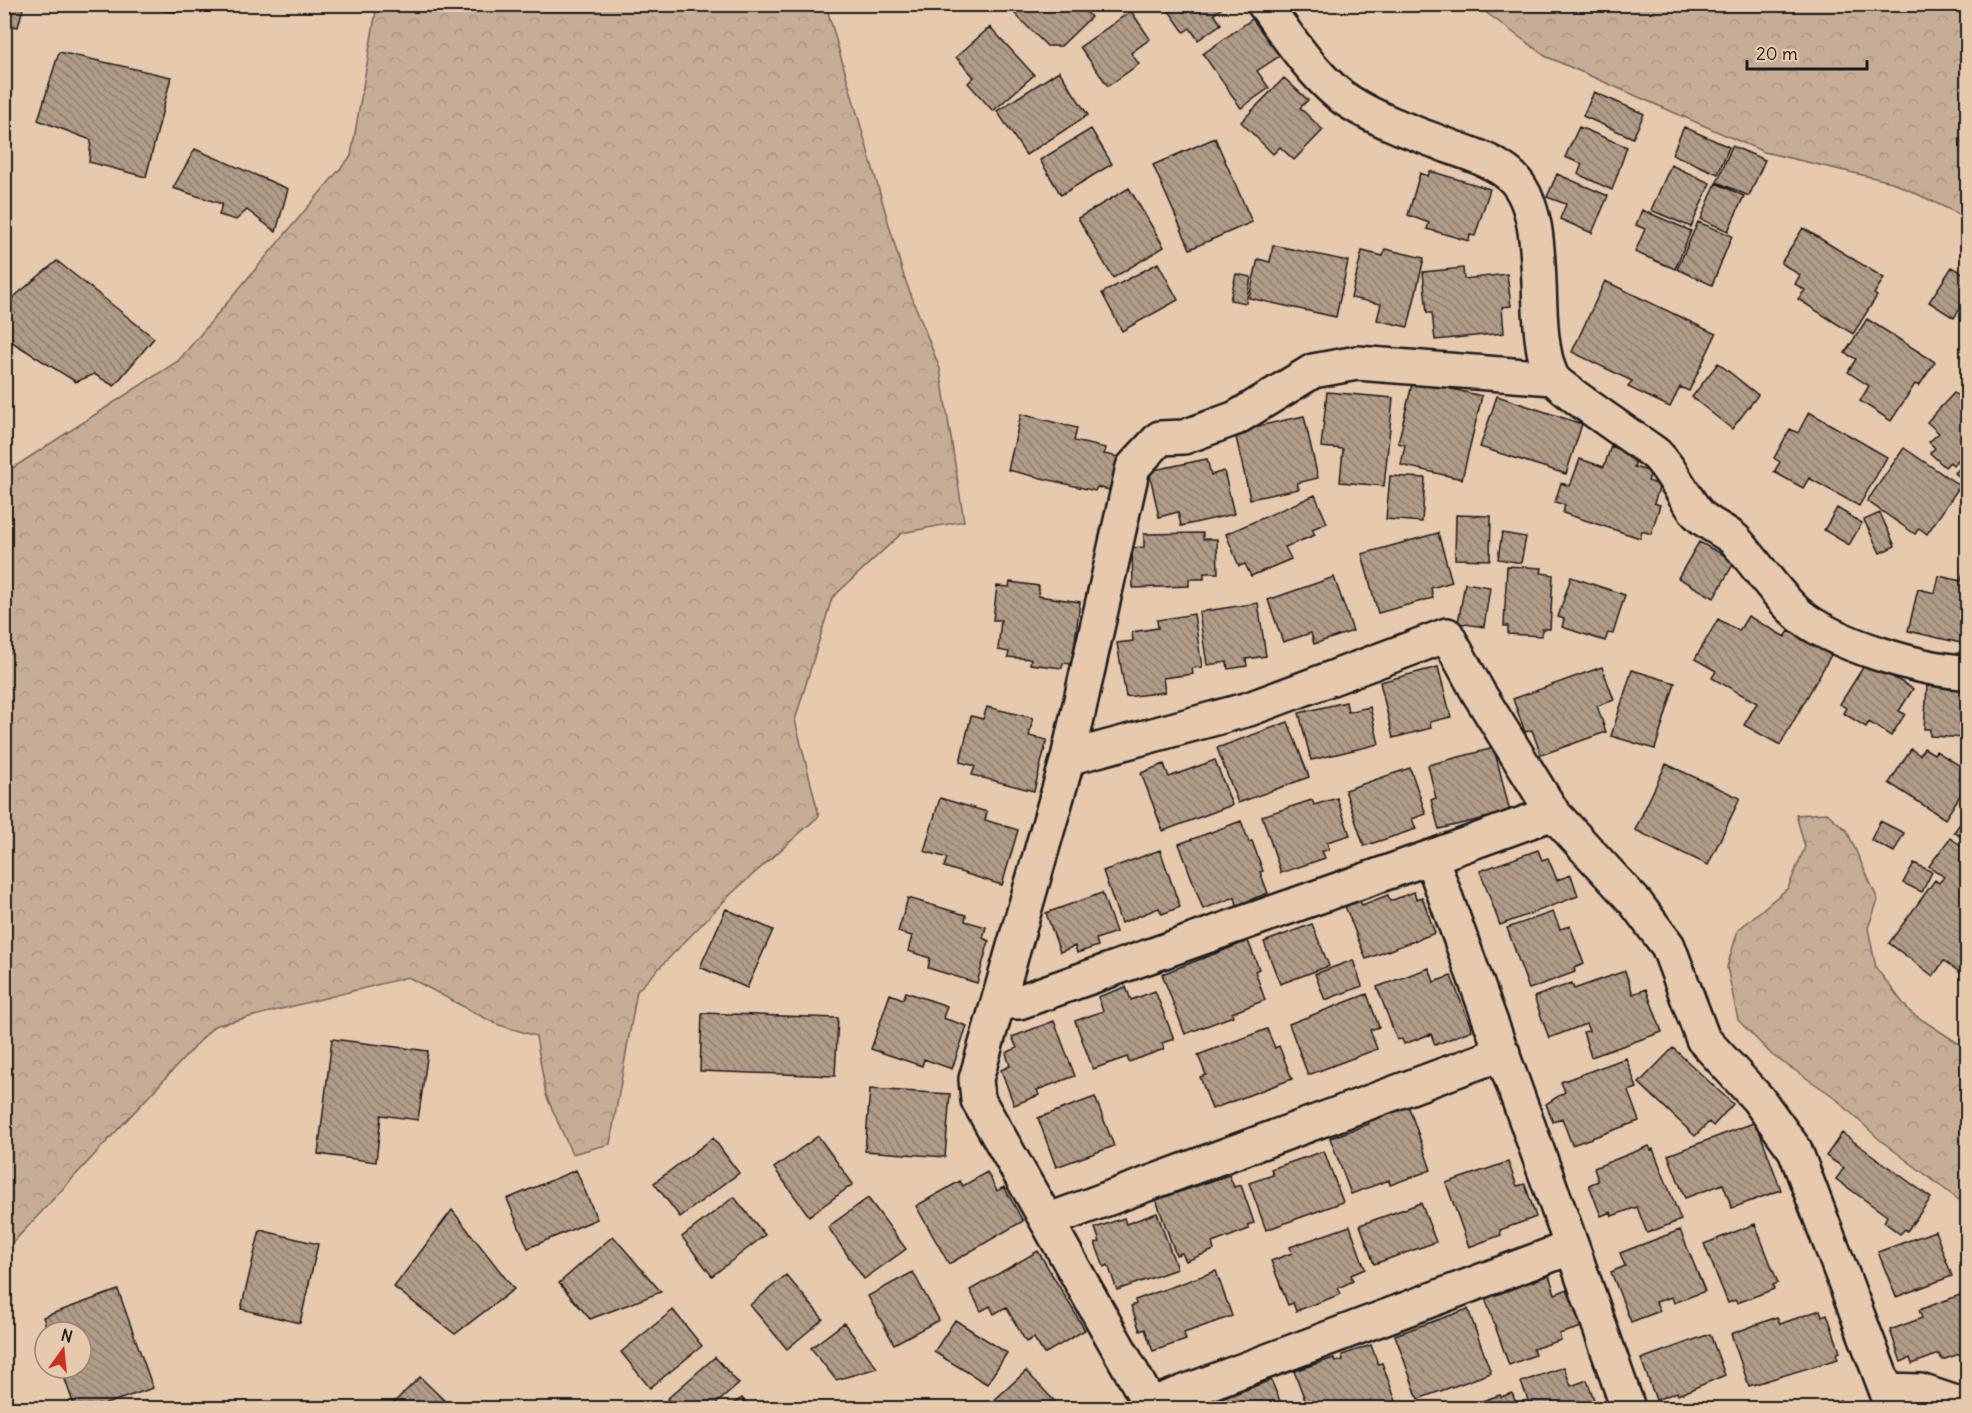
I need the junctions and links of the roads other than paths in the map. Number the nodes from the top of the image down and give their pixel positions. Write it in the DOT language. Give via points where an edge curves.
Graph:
graph roads {
  1 [pos="1264,4"];
  2 [pos="1552,378"];
  3 [pos="1968,672"];
  4 [pos="1068,758"];
  5 [pos="1553,813"];
  6 [pos="1431,857"];
  7 [pos="998,1002"];
  8 [pos="1503,1053"];
  9 [pos="1047,1221"];
  10 [pos="1572,1247"];
  11 [pos="1889,1399"];
  12 [pos="1151,1407"];
  13 [pos="1968,1407"];
  14 [pos="1628,1408"];
  1 -- 2 [label="street" via="1312,67 1350,102 1483,159 1512,178 1528,204 1534,232 1545,352"];
  2 -- 3 [label="street" via="1656,454 1671,469 1700,516 1732,537 1779,595 1821,631 1904,660"];
  2 -- 4 [label="street" via="1357,363 1312,371 1236,418 1184,437 1160,438 1133,467"];
  4 -- 5 [label="street" via="1249,709 1447,635"];
  4 -- 7 [label="street"];
  5 -- 6 [label="street"];
  5 -- 11 [label="street" via="1635,902 1668,946 1703,1039 1758,1099 1795,1150"];
  6 -- 7 [label="street" via="1019,1002"];
  6 -- 8 [label="street"];
  7 -- 9 [label="street" via="976,1079 978,1100"];
  8 -- 9 [label="street"];
  8 -- 10 [label="street"];
  9 -- 12 [label="street"];
  10 -- 12 [label="street"];
  10 -- 14 [label="street"];
  11 -- 13 [label="street" via="1920,1391"];
}
